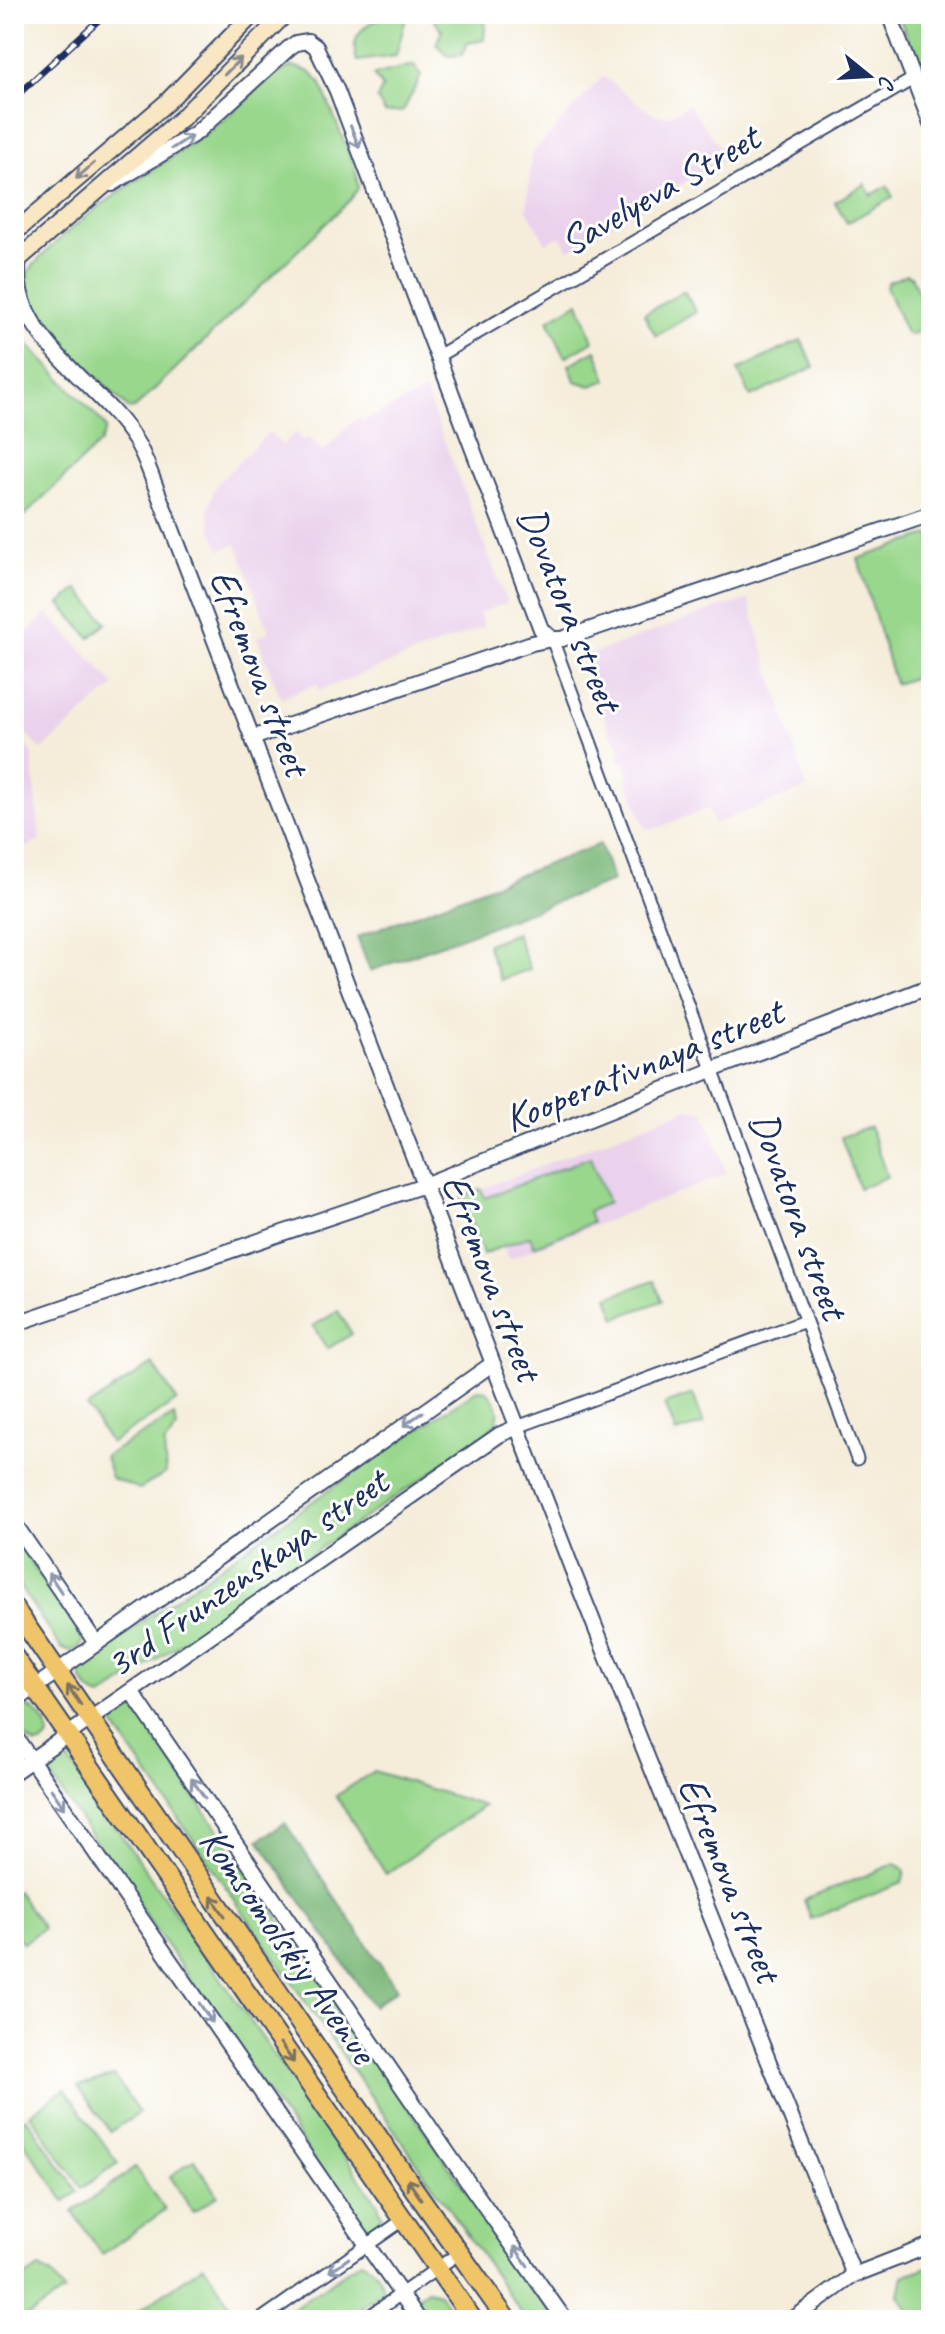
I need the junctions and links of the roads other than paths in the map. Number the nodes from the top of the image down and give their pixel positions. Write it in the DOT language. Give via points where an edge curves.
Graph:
graph roads {
  1 [pos="253,14"];
  2 [pos="285,14"];
  3 [pos="889,14"];
  4 [pos="913,79"];
  5 [pos="931,124"];
  6 [pos="91,196"];
  7 [pos="14,233"];
  8 [pos="16,261"];
  9 [pos="14,300"];
  10 [pos="26,316"];
  11 [pos="438,356"];
  12 [pos="931,514"];
  13 [pos="552,639"];
  14 [pos="252,738"];
  15 [pos="931,986"];
  16 [pos="712,1070"];
  17 [pos="424,1185"];
  18 [pos="805,1321"];
  19 [pos="14,1324"];
  20 [pos="492,1364"];
  21 [pos="517,1427"];
  22 [pos="857,1459"];
  23 [pos="14,1523"];
  24 [pos="14,1608"];
  25 [pos="96,1643"];
  26 [pos="14,1657"];
  27 [pos="58,1671"];
  28 [pos="35,1688"];
  29 [pos="131,1691"];
  30 [pos="14,1702"];
  31 [pos="90,1720"];
  32 [pos="14,1735"];
  33 [pos="68,1735"];
  34 [pos="31,1760"];
  35 [pos="14,1772"];
  36 [pos="403,2220"];
  37 [pos="367,2245"];
  38 [pos="931,2245"];
  39 [pos="459,2253"];
  40 [pos="437,2268"];
  41 [pos="854,2275"];
  42 [pos="401,2294"];
  43 [pos="260,2320"];
  44 [pos="364,2320"];
  45 [pos="419,2320"];
  46 [pos="473,2320"];
  47 [pos="507,2320"];
  48 [pos="565,2320"];
  49 [pos="792,2320"];
  1 -- 7 [label="main road, one-way" via="166,103"];
  6 -- 2 [label="main road, one-way" via="182,118"];
  3 -- 4 [label="street"];
  4 -- 5 [label="street"];
  4 -- 11 [label="street, Savelyeva Street"];
  6 -- 8 [label="main road"];
  6 -- 11 [label="street, Dovatora street, one-way" via="196,133 289,48 308,41 337,91"];
  8 -- 10 [label="street, Efremova street"];
  9 -- 10 [label="street, Efremova street"];
  10 -- 14 [label="street, Efremova street" via="136,441"];
  11 -- 13 [label="street, Dovatora street" via="541,629"];
  12 -- 13 [label="street"];
  13 -- 14 [label="street"];
  13 -- 16 [label="street, Dovatora street"];
  14 -- 17 [label="street, Efremova street"];
  15 -- 16 [label="street, Kooperativnaya street"];
  16 -- 17 [label="street, Kooperativnaya street"];
  16 -- 18 [label="street, Dovatora street"];
  17 -- 19 [label="street, Kooperativnaya street"];
  17 -- 20 [label="street, Efremova street"];
  18 -- 21 [label="street"];
  18 -- 22 [label="street, Dovatora street"];
  20 -- 21 [label="street, Efremova street"];
  20 -- 25 [label="street, 3rd Frunzenskaya street, one-way"];
  21 -- 29 [label="street, 3rd Frunzenskaya street"];
  21 -- 41 [label="street, Efremova street"];
  25 -- 23 [label="street, one-way"];
  24 -- 27 [label="main road, Komsomolskiy Avenue"];
  25 -- 27 [label="street, 3rd Frunzenskaya street"];
  26 -- 28 [label="main road, Komsomolskiy Avenue"];
  27 -- 28 [label="street, 3rd Frunzenskaya street"];
  31 -- 27 [label="main road, Komsomolskiy Avenue, one-way"];
  28 -- 30 [label="street, 3rd Frunzenskaya street"];
  28 -- 33 [label="main road, Komsomolskiy Avenue"];
  29 -- 31 [label="street, 3rd Frunzenskaya street"];
  48 -- 29 [label="street, Komsomolskiy Avenue, one-way"];
  31 -- 33 [label="street, 3rd Frunzenskaya street"];
  39 -- 31 [label="main road, Komsomolskiy Avenue, one-way"];
  32 -- 34 [label="street"];
  33 -- 34 [label="street, 3rd Frunzenskaya street"];
  33 -- 36 [label="main road, Komsomolskiy Avenue, one-way"];
  34 -- 35 [label="street, 3rd Frunzenskaya street"];
  34 -- 37 [label="street, one-way"];
  36 -- 37 [label="street"];
  36 -- 40 [label="main road, Komsomolskiy Avenue"];
  37 -- 42 [label="street"];
  37 -- 43 [label="street, one-way"];
  38 -- 41 [label="street"];
  39 -- 40 [label="street"];
  39 -- 47 [label="main road, Komsomolskiy Avenue"];
  40 -- 42 [label="street"];
  40 -- 46 [label="main road, Komsomolskiy Avenue"];
  41 -- 49 [label="street"];
  42 -- 44 [label="street"];
  42 -- 45 [label="street"];
}
